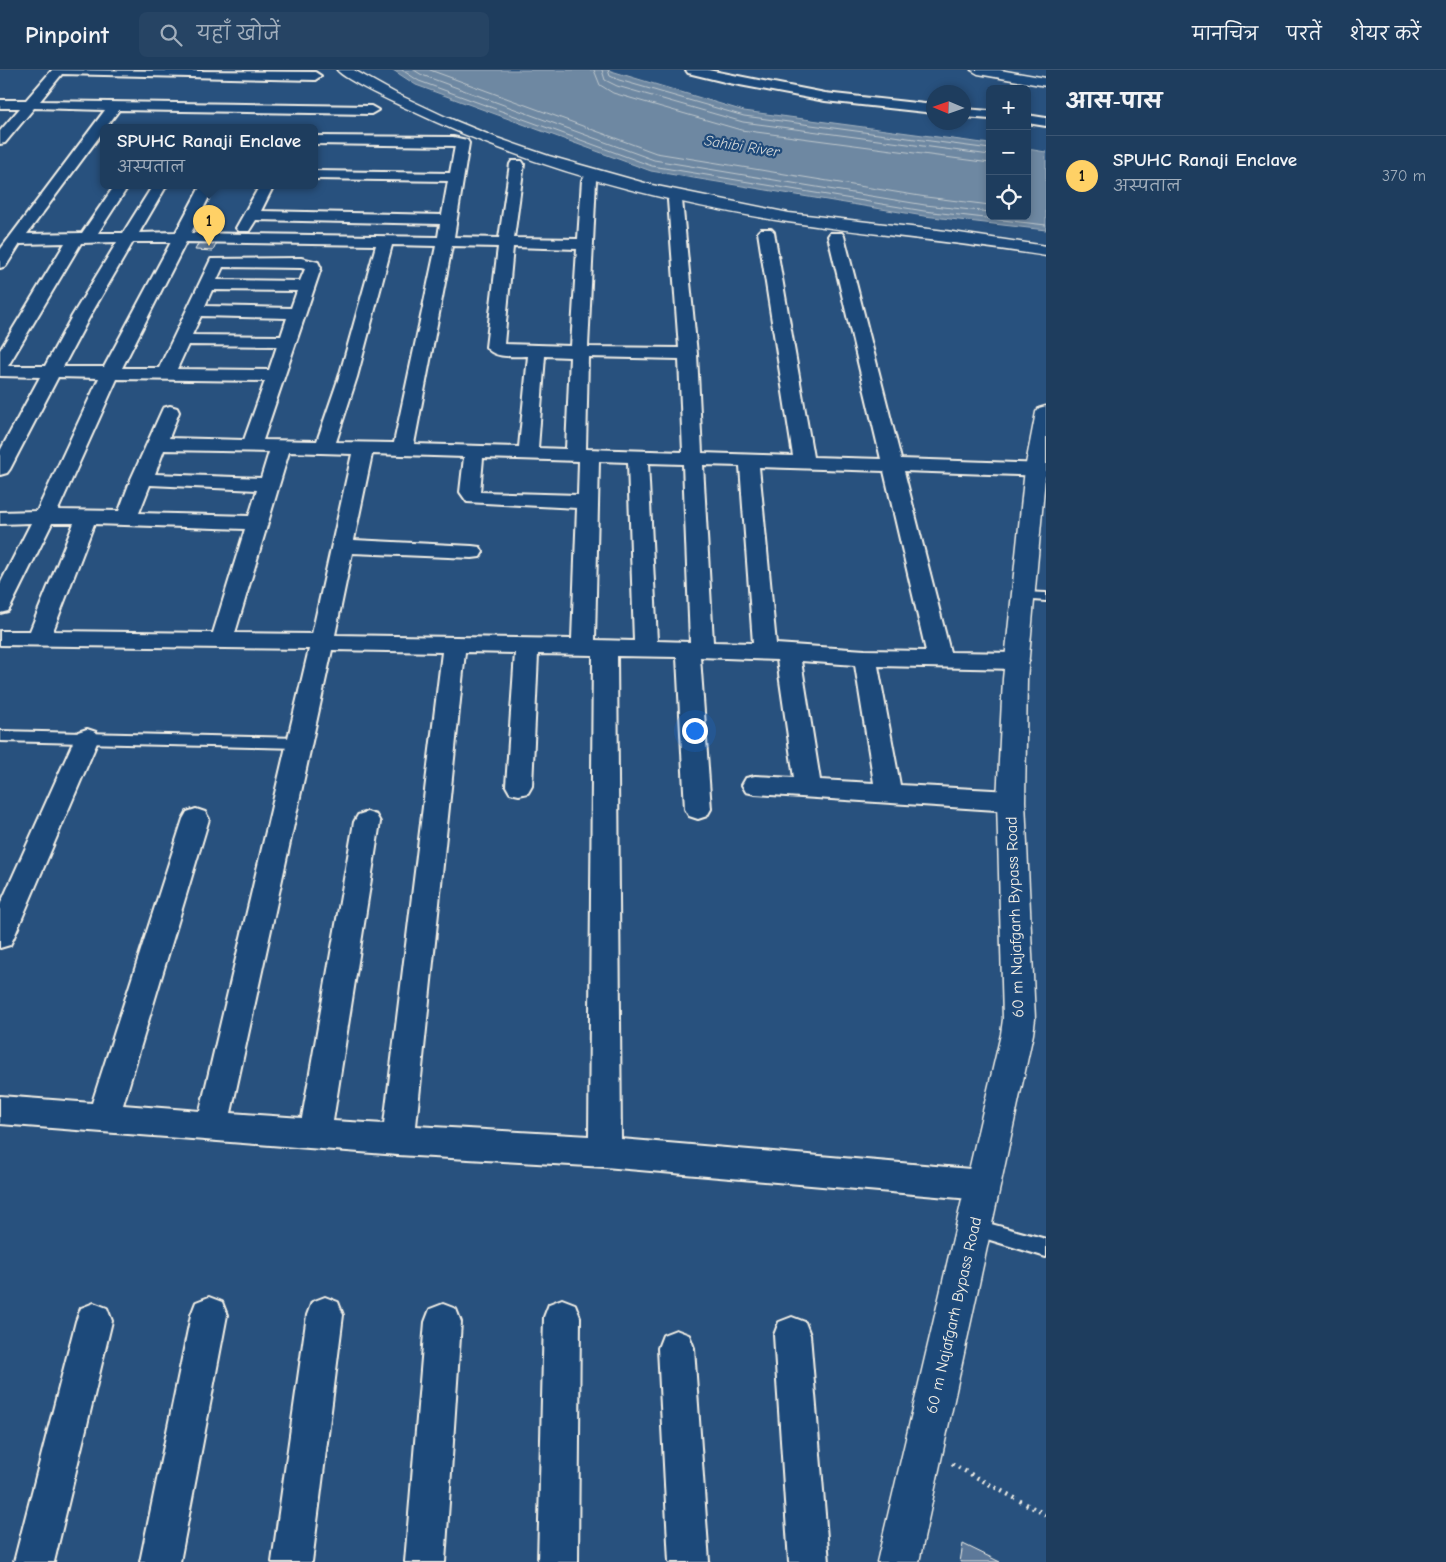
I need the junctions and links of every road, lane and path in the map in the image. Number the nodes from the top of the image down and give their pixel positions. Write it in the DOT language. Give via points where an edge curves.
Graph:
graph roads {
  1 [pos="59,70"];
  2 [pos="344,70"];
  3 [pos="692,70"];
  4 [pos="978,70"];
  5 [pos="1016,70"];
  6 [pos="183,72"];
  7 [pos="211,72"];
  8 [pos="274,73"];
  9 [pos="316,73"];
  10 [pos="1046,75"];
  11 [pos="1046,82"];
  12 [pos="0,104"];
  13 [pos="304,104"];
  14 [pos="30,105"];
  15 [pos="114,107"];
  16 [pos="926,108"];
  17 [pos="371,110"];
  18 [pos="971,114"];
  19 [pos="986,116"];
  20 [pos="1031,120"];
  21 [pos="1046,122"];
  22 [pos="0,123"];
  23 [pos="15,123"];
  24 [pos="101,124"];
  25 [pos="100,125"];
  26 [pos="0,140"];
  27 [pos="88,140"];
  28 [pos="318,140"];
  29 [pos="100,141"];
  30 [pos="517,164"];
  31 [pos="318,175"];
  32 [pos="457,177"];
  33 [pos="589,180"];
  34 [pos="119,189"];
  35 [pos="158,189"];
  36 [pos="206,189"];
  37 [pos="265,189"];
  38 [pos="676,200"];
  39 [pos="251,215"];
  40 [pos="449,220"];
  41 [pos="766,232"];
  42 [pos="836,236"];
  43 [pos="129,237"];
  44 [pos="180,237"];
  45 [pos="239,237"];
  46 [pos="15,238"];
  47 [pos="82,238"];
  48 [pos="386,240"];
  49 [pos="445,242"];
  50 [pos="506,242"];
  51 [pos="584,244"];
  52 [pos="1046,252"];
  53 [pos="0,264"];
  54 [pos="206,285"];
  55 [pos="307,286"];
  56 [pos="194,311"];
  57 [pos="298,313"];
  58 [pos="181,340"];
  59 [pos="289,340"];
  60 [pos="536,351"];
  61 [pos="579,352"];
  62 [pos="688,354"];
  63 [pos="0,365"];
  64 [pos="0,370"];
  65 [pos="50,371"];
  66 [pos="111,373"];
  67 [pos="166,373"];
  68 [pos="277,376"];
  69 [pos="170,412"];
  70 [pos="1045,417"];
  71 [pos="156,444"];
  72 [pos="252,445"];
  73 [pos="281,445"];
  74 [pos="325,447"];
  75 [pos="363,448"];
  76 [pos="403,449"];
  77 [pos="474,451"];
  78 [pos="528,453"];
  79 [pos="583,455"];
  80 [pos="638,457"];
  81 [pos="692,459"];
  82 [pos="748,461"];
  83 [pos="804,462"];
  84 [pos="892,465"];
  85 [pos="0,469"];
  86 [pos="1040,469"];
  87 [pos="141,479"];
  88 [pos="269,484"];
  89 [pos="588,502"];
  90 [pos="77,517"];
  91 [pos="0,518"];
  92 [pos="44,518"];
  93 [pos="136,518"];
  94 [pos="258,523"];
  95 [pos="342,546"];
  96 [pos="472,552"];
  97 [pos="1035,596"];
  98 [pos="0,606"];
  99 [pos="0,638"];
  100 [pos="39,638"];
  101 [pos="222,640"];
  102 [pos="322,642"];
  103 [pos="454,646"];
  104 [pos="527,648"];
  105 [pos="594,648"];
  106 [pos="646,649"];
  107 [pos="695,650"];
  108 [pos="776,652"];
  109 [pos="865,658"];
  110 [pos="940,660"];
  111 [pos="1017,661"];
  112 [pos="0,736"];
  113 [pos="88,738"];
  114 [pos="298,743"];
  115 [pos="755,785"];
  116 [pos="519,786"];
  117 [pos="808,788"];
  118 [pos="889,793"];
  119 [pos="1011,801"];
  120 [pos="698,809"];
  121 [pos="196,819"];
  122 [pos="367,822"];
  123 [pos="0,937"];
  124 [pos="0,1110"];
  125 [pos="103,1118"];
  126 [pos="212,1126"];
  127 [pos="315,1134"];
  128 [pos="398,1140"];
  129 [pos="605,1152"];
  130 [pos="982,1185"];
  131 [pos="973,1227"];
  132 [pos="1046,1248"];
  133 [pos="209,1315"];
  134 [pos="326,1315"];
  135 [pos="562,1317"];
  136 [pos="94,1321"];
  137 [pos="443,1322"];
  138 [pos="792,1335"];
  139 [pos="676,1348"];
  140 [pos="924,1448"];
  141 [pos="1046,1515"];
  142 [pos="34,1562"];
  143 [pos="160,1562"];
  144 [pos="292,1562"];
  145 [pos="425,1562"];
  146 [pos="558,1562"];
  147 [pos="689,1562"];
  148 [pos="809,1562"];
  149 [pos="898,1562"];
  1 -- 6 [label="street"];
  1 -- 14 [label="street"];
  2 -- 52 [label="street" via="402,104 434,118 523,152 601,176 757,212"];
  3 -- 16 [label="street" via="825,97"];
  4 -- 11 [label="street"];
  5 -- 10 [label="street"];
  6 -- 7 [label="street"];
  7 -- 8 [label="street"];
  8 -- 9 [label="street"];
  9 -- 13 [label="street"];
  12 -- 14 [label="street"];
  13 -- 15 [label="street"];
  13 -- 17 [label="street"];
  14 -- 15 [label="street"];
  14 -- 23 [label="street"];
  15 -- 24 [label="street"];
  18 -- 19 [label="street"];
  20 -- 21 [label="street"];
  22 -- 23 [label="street"];
  23 -- 26 [label="street"];
  25 -- 27 [label="street"];
  27 -- 29 [label="street"];
  27 -- 46 [label="street"];
  28 -- 32 [label="street" via="461,142"];
  30 -- 50 [label="street"];
  31 -- 32 [label="street"];
  32 -- 40 [label="street"];
  33 -- 51 [label="street"];
  34 -- 47 [label="street"];
  35 -- 43 [label="street"];
  36 -- 44 [label="street"];
  37 -- 39 [label="street"];
  38 -- 62 [label="street"];
  39 -- 40 [label="street"];
  39 -- 45 [label="street"];
  40 -- 49 [label="street"];
  41 -- 83 [label="street"];
  42 -- 84 [label="street"];
  43 -- 44 [label="street"];
  43 -- 47 [label="street"];
  43 -- 65 [label="street"];
  44 -- 45 [label="street"];
  44 -- 66 [label="street"];
  45 -- 48 [label="street"];
  46 -- 47 [label="street"];
  46 -- 53 [label="street"];
  47 -- 63 [label="street"];
  48 -- 49 [label="street"];
  48 -- 74 [label="street"];
  49 -- 50 [label="street"];
  49 -- 76 [label="street"];
  50 -- 51 [label="street"];
  50 -- 60 [label="street" via="495,347"];
  51 -- 61 [label="street"];
  54 -- 55 [label="street"];
  54 -- 55 [label="street" via="217,262 307,263 313,268"];
  54 -- 56 [label="street"];
  55 -- 57 [label="street"];
  56 -- 57 [label="street"];
  56 -- 58 [label="street"];
  57 -- 59 [label="street"];
  58 -- 59 [label="street"];
  58 -- 67 [label="street"];
  59 -- 68 [label="street"];
  60 -- 61 [label="street"];
  60 -- 78 [label="street"];
  61 -- 62 [label="street"];
  61 -- 79 [label="street"];
  62 -- 81 [label="street"];
  64 -- 65 [label="street"];
  65 -- 66 [label="street"];
  65 -- 85 [label="street"];
  66 -- 67 [label="street"];
  66 -- 92 [label="street"];
  67 -- 68 [label="street"];
  68 -- 72 [label="street"];
  69 -- 71 [label="street"];
  70 -- 86 [label="street, 60 m Najafgarh Bypass Road"];
  71 -- 72 [label="street"];
  71 -- 87 [label="street"];
  72 -- 73 [label="street"];
  73 -- 74 [label="street"];
  73 -- 88 [label="street"];
  74 -- 75 [label="street"];
  75 -- 76 [label="street"];
  75 -- 95 [label="street"];
  76 -- 77 [label="street"];
  77 -- 78 [label="street"];
  77 -- 89 [label="street" via="470,492 474,498"];
  78 -- 79 [label="street"];
  79 -- 80 [label="street"];
  79 -- 89 [label="street"];
  80 -- 81 [label="street"];
  80 -- 106 [label="street"];
  81 -- 82 [label="street"];
  81 -- 107 [label="street"];
  82 -- 83 [label="street"];
  82 -- 108 [label="street"];
  83 -- 84 [label="street"];
  84 -- 86 [label="street"];
  84 -- 110 [label="street"];
  86 -- 97 [label="street, 60 m Najafgarh Bypass Road"];
  87 -- 88 [label="street"];
  87 -- 93 [label="street" via="128,514"];
  88 -- 94 [label="street"];
  89 -- 105 [label="street"];
  90 -- 92 [label="street"];
  90 -- 93 [label="street"];
  90 -- 100 [label="street" via="84,520 84,525"];
  91 -- 92 [label="street"];
  92 -- 98 [label="street"];
  93 -- 94 [label="street"];
  94 -- 101 [label="street"];
  95 -- 96 [label="street"];
  95 -- 102 [label="street"];
  97 -- 111 [label="street, 60 m Najafgarh Bypass Road"];
  99 -- 100 [label="street"];
  100 -- 101 [label="street"];
  101 -- 102 [label="street"];
  102 -- 103 [label="street"];
  102 -- 114 [label="street"];
  103 -- 104 [label="street"];
  103 -- 128 [label="street"];
  104 -- 105 [label="street"];
  104 -- 116 [label="street"];
  105 -- 106 [label="street"];
  105 -- 129 [label="street"];
  106 -- 107 [label="street"];
  107 -- 108 [label="street"];
  107 -- 120 [label="street"];
  108 -- 109 [label="street"];
  108 -- 117 [label="street"];
  109 -- 110 [label="street"];
  109 -- 118 [label="street"];
  110 -- 111 [label="street"];
  111 -- 119 [label="street, 60 m Najafgarh Bypass Road"];
  112 -- 113 [label="lane"];
  113 -- 114 [label="lane"];
  113 -- 123 [label="street"];
  114 -- 126 [label="street"];
  115 -- 117 [label="street"];
  117 -- 118 [label="street"];
  118 -- 119 [label="street"];
  119 -- 130 [label="street, 60 m Najafgarh Bypass Road" via="1019,1018"];
  121 -- 125 [label="street"];
  122 -- 127 [label="street"];
  124 -- 125 [label="street"];
  125 -- 126 [label="street"];
  126 -- 127 [label="street"];
  127 -- 128 [label="street"];
  128 -- 129 [label="street"];
  129 -- 130 [label="street"];
  130 -- 131 [label="street, 60 m Najafgarh Bypass Road"];
  131 -- 132 [label="lane"];
  131 -- 140 [label="street, 60 m Najafgarh Bypass Road"];
  133 -- 143 [label="street"];
  134 -- 144 [label="street"];
  135 -- 146 [label="street"];
  136 -- 142 [label="street"];
  137 -- 145 [label="street"];
  138 -- 148 [label="street"];
  139 -- 147 [label="street"];
  140 -- 141 [label="path"];
  140 -- 149 [label="street, 60 m Najafgarh Bypass Road"];
}
